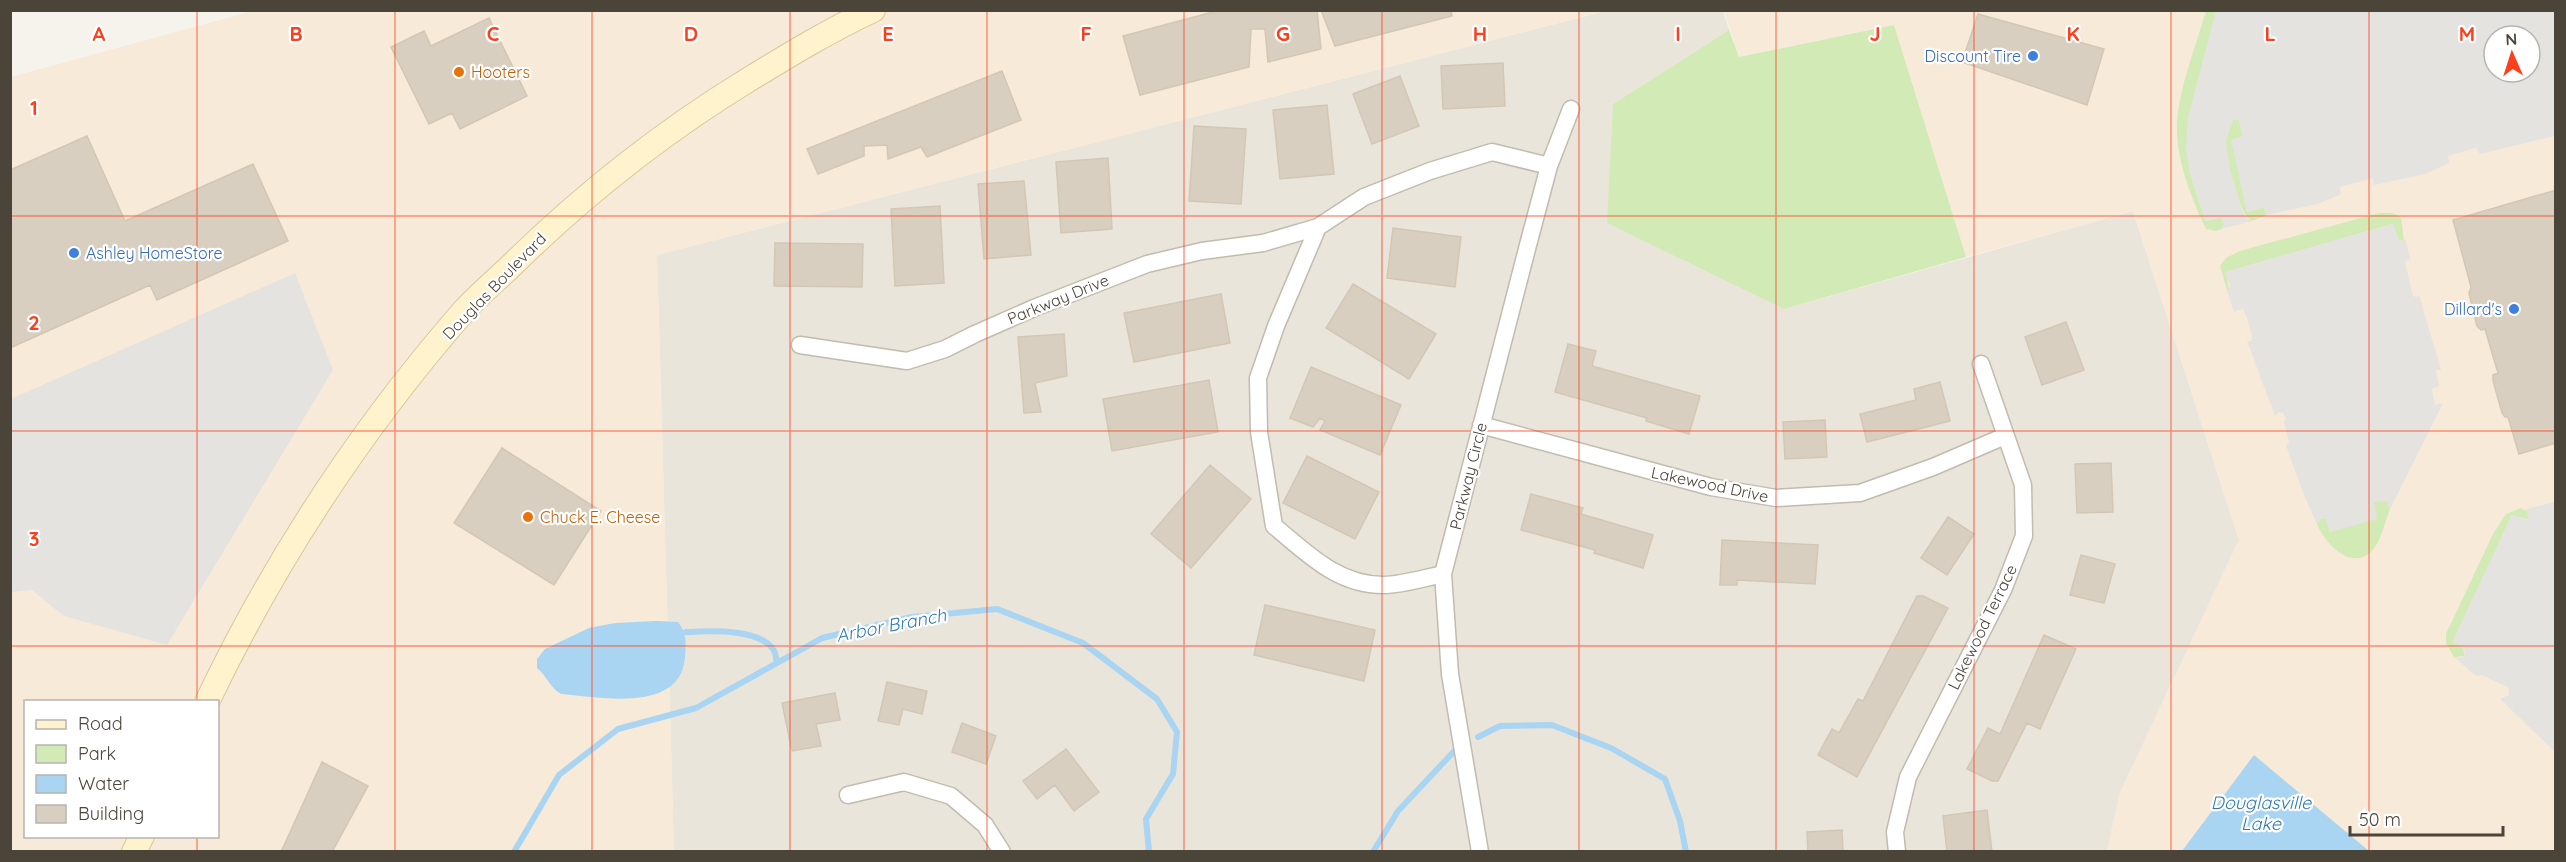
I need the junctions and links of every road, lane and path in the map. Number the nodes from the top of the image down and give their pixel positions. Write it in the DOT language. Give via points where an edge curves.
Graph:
graph roads {
  1 [pos="873,10"];
  2 [pos="1571,109"];
  3 [pos="1549,166"];
  4 [pos="1318,227"];
  5 [pos="800,345"];
  6 [pos="1981,364"];
  7 [pos="1481,425"];
  8 [pos="2005,436"];
  9 [pos="1443,574"];
  10 [pos="208,700"];
  11 [pos="848,795"];
  12 [pos="141,838"];
  13 [pos="134,852"];
  14 [pos="1002,852"];
  15 [pos="1480,852"];
  16 [pos="1897,852"];
  1 -- 10 [label="main road, Douglas Boulevard" via="771,66 628,161 544,234 465,311 360,442 237,640"];
  2 -- 3 [label="street, Parkway Circle"];
  3 -- 4 [label="street, Parkway Drive" via="1492,152 1364,197"];
  3 -- 7 [label="street, Parkway Circle"];
  4 -- 5 [label="street, Parkway Drive" via="1263,243 1147,264 1014,316 945,349 907,361"];
  4 -- 9 [label="street" via="1258,378 1259,432 1274,526 1324,568 1347,579 1383,585"];
  6 -- 8 [label="street, Lakewood Terrace"];
  7 -- 8 [label="street, Lakewood Drive" via="1711,487 1776,498 1860,493"];
  7 -- 9 [label="street, Parkway Circle"];
  8 -- 16 [label="street, Lakewood Terrace" via="2023,485 2025,536 2003,590 1908,777 1895,832"];
  9 -- 15 [label="street, Parkway Circle" via="1450,674"];
  11 -- 14 [label="street" via="904,782 951,796 986,825"];
  12 -- 13 [label="main road"];
}
